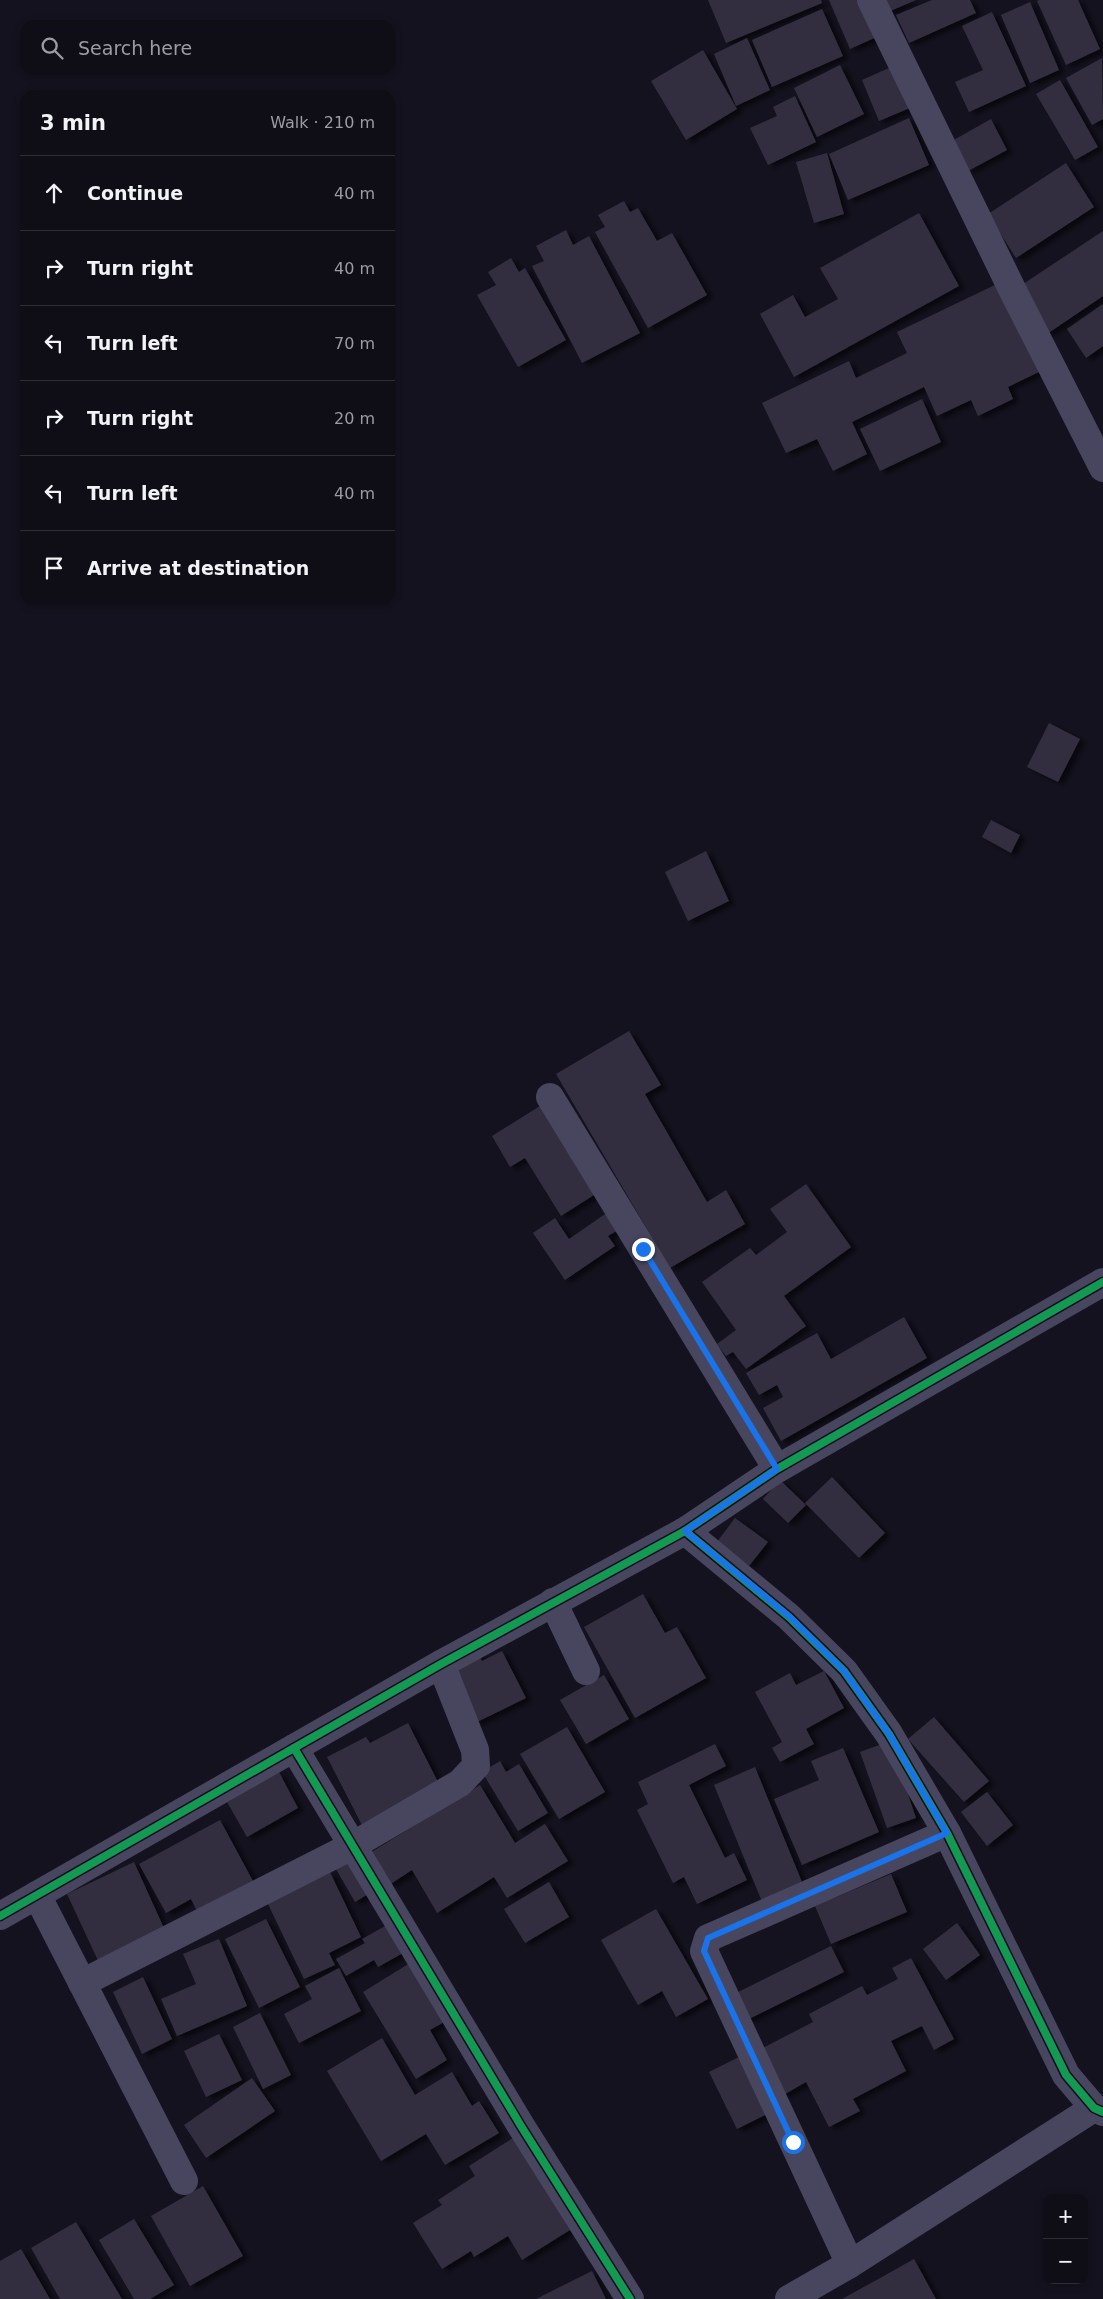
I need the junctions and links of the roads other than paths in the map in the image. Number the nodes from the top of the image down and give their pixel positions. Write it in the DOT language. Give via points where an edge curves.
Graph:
graph roads {
  1 [pos="871,0"];
  2 [pos="1103,468"];
  3 [pos="550,1097"];
  4 [pos="1103,1282"];
  5 [pos="777,1469"];
  6 [pos="685,1531"];
  7 [pos="553,1602"];
  8 [pos="441,1664"];
  9 [pos="586,1671"];
  10 [pos="294,1748"];
  11 [pos="947,1833"];
  12 [pos="352,1846"];
  13 [pos="37,1896"];
  14 [pos="0,1916"];
  15 [pos="82,1983"];
  16 [pos="1098,2110"];
  17 [pos="184,2181"];
  18 [pos="850,2264"];
  19 [pos="630,2299"];
  20 [pos="789,2299"];
  1 -- 2 [label="street"];
  3 -- 5 [label="street"];
  4 -- 5 [label="street"];
  5 -- 6 [label="street"];
  6 -- 7 [label="street"];
  6 -- 11 [label="street" via="790,1617 844,1671 889,1734"];
  7 -- 8 [label="street"];
  7 -- 9 [label="street"];
  8 -- 10 [label="street"];
  8 -- 12 [label="street" via="475,1750 476,1766 460,1783"];
  10 -- 12 [label="street"];
  10 -- 13 [label="street"];
  11 -- 16 [label="street" via="1066,2075"];
  11 -- 18 [label="street" via="708,1938 704,1946"];
  12 -- 15 [label="street"];
  12 -- 19 [label="street"];
  13 -- 14 [label="street"];
  13 -- 15 [label="street"];
  15 -- 17 [label="street"];
  16 -- 18 [label="street"];
  18 -- 20 [label="street"];
}
